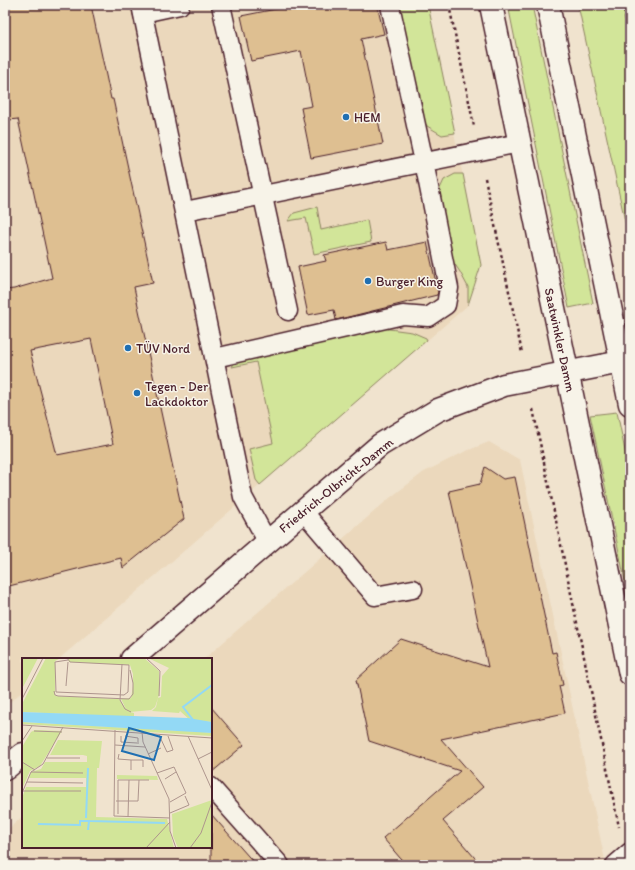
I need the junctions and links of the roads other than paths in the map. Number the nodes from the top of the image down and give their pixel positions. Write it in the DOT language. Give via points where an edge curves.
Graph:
graph roads {
  1 [pos="180,5"];
  2 [pos="222,5"];
  3 [pos="390,5"];
  4 [pos="491,5"];
  5 [pos="548,5"];
  6 [pos="142,9"];
  7 [pos="519,143"];
  8 [pos="424,162"];
  9 [pos="262,194"];
  10 [pos="185,211"];
  11 [pos="288,311"];
  12 [pos="215,358"];
  13 [pos="621,362"];
  14 [pos="567,373"];
  15 [pos="630,404"];
  16 [pos="303,511"];
  17 [pos="267,541"];
  18 [pos="413,589"];
  19 [pos="133,658"];
  20 [pos="630,674"];
  21 [pos="22,755"];
  22 [pos="5,769"];
  23 [pos="212,787"];
  24 [pos="280,865"];
  1 -- 6 [label="lane"];
  2 -- 9 [label="lane"];
  3 -- 8 [label="lane"];
  4 -- 7 [label="main road, Saatwinkler Damm"];
  5 -- 13 [label="main road"];
  6 -- 10 [label="lane"];
  7 -- 8 [label="lane"];
  7 -- 14 [label="main road, Saatwinkler Damm"];
  8 -- 9 [label="lane"];
  8 -- 12 [label="lane" via="449,288 446,305 428,317 403,315"];
  9 -- 10 [label="lane"];
  9 -- 11 [label="lane"];
  10 -- 12 [label="lane"];
  12 -- 17 [label="lane" via="244,497"];
  13 -- 14 [label="main road, Friedrich-Olbricht-Damm"];
  13 -- 15 [label="main road"];
  14 -- 16 [label="main road, Friedrich-Olbricht-Damm" via="504,385 438,410 380,445"];
  14 -- 20 [label="main road, Saatwinkler Damm"];
  16 -- 17 [label="main road, Friedrich-Olbricht-Damm"];
  16 -- 18 [label="lane" via="375,596"];
  17 -- 19 [label="main road, Friedrich-Olbricht-Damm"];
  21 -- 22 [label="main road"];
  23 -- 24 [label="lane"];
}
